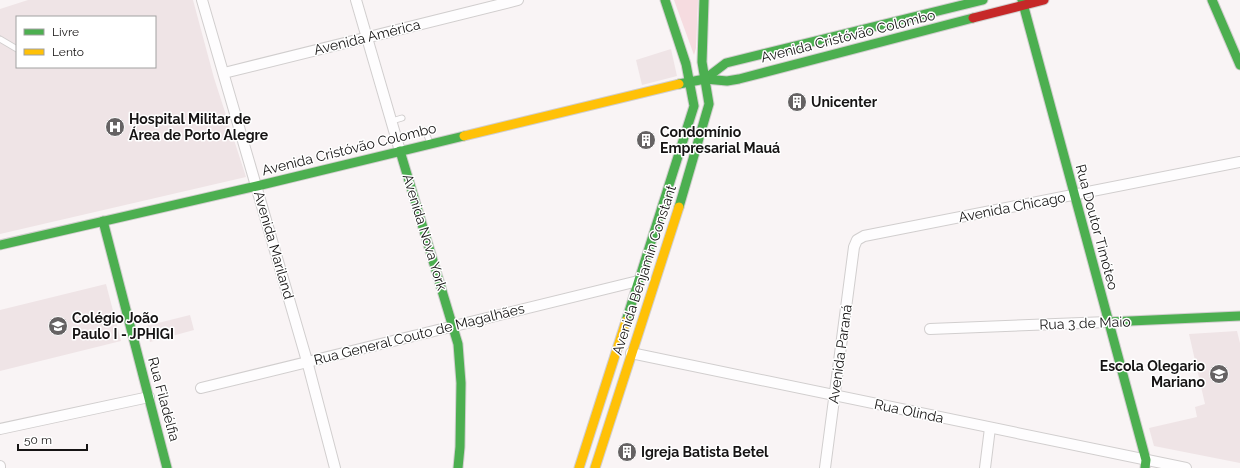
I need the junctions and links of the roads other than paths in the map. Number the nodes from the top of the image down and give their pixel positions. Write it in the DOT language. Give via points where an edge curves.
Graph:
graph roads {
  1 [pos="202,0"];
  2 [pos="356,0"];
  3 [pos="518,0"];
  4 [pos="665,0"];
  5 [pos="704,0"];
  6 [pos="983,0"];
  7 [pos="1044,0"];
  8 [pos="1212,0"];
  9 [pos="1022,3"];
  10 [pos="368,37"];
  11 [pos="0,39"];
  12 [pos="16,48"];
  13 [pos="1240,65"];
  14 [pos="220,75"];
  15 [pos="705,79"];
  16 [pos="690,81"];
  17 [pos="425,130"];
  18 [pos="430,144"];
  19 [pos="400,151"];
  20 [pos="1240,162"];
  21 [pos="257,186"];
  22 [pos="1074,195"];
  23 [pos="102,221"];
  24 [pos="857,240"];
  25 [pos="0,245"];
  26 [pos="638,281"];
  27 [pos="1240,316"];
  28 [pos="1108,322"];
  29 [pos="453,326"];
  30 [pos="930,329"];
  31 [pos="631,353"];
  32 [pos="307,361"];
  33 [pos="201,388"];
  34 [pos="834,395"];
  35 [pos="149,397"];
  36 [pos="990,428"];
  37 [pos="0,429"];
  38 [pos="1145,464"];
  39 [pos="167,468"];
  40 [pos="335,468"];
  41 [pos="458,468"];
  42 [pos="579,468"];
  43 [pos="595,468"];
  44 [pos="826,468"];
  45 [pos="984,468"];
  46 [pos="1186,468"];
  1 -- 14 [label="street, Avenida Mariland"];
  2 -- 10 [label="street, Avenida Nova York"];
  3 -- 10 [label="street, Avenida América"];
  4 -- 16 [label="main road, Avenida Benjamin Constant"];
  5 -- 15 [label="main road, Avenida Benjamin Constant" via="702,62"];
  6 -- 15 [label="main road, Avenida Cristóvão Colombo" via="726,63"];
  7 -- 9 [label="main road, Avenida Cristóvão Colombo"];
  8 -- 13 [label="main road"];
  9 -- 15 [label="main road, Avenida Cristóvão Colombo" via="739,79"];
  9 -- 22 [label="main road, Rua Doutor Timóteo"];
  10 -- 14 [label="street, Avenida América"];
  10 -- 19 [label="street, Avenida Nova York" via="397,120"];
  11 -- 12 [label="lane"];
  14 -- 21 [label="street, Avenida Mariland"];
  15 -- 16 [label="main road, Avenida Cristóvão Colombo"];
  15 -- 31 [label="main road, Avenida Benjamin Constant" via="709,104 677,214"];
  16 -- 18 [label="main road, Avenida Cristóvão Colombo"];
  16 -- 26 [label="main road, Avenida Benjamin Constant" via="694,106"];
  17 -- 18 [label="lane"];
  18 -- 19 [label="main road, Avenida Cristóvão Colombo"];
  19 -- 21 [label="main road, Avenida Cristóvão Colombo"];
  19 -- 29 [label="main road, Avenida Nova York"];
  20 -- 22 [label="street, Avenida Chicago"];
  21 -- 23 [label="main road, Avenida Cristóvão Colombo"];
  21 -- 32 [label="street, Avenida Mariland"];
  22 -- 24 [label="street, Avenida Chicago" via="864,236"];
  22 -- 28 [label="main road, Rua Doutor Timóteo"];
  23 -- 25 [label="main road, Avenida Cristóvão Colombo"];
  23 -- 35 [label="main road, Rua Filadélfia"];
  24 -- 34 [label="street, Avenida Paraná"];
  26 -- 29 [label="street, Rua General Couto de Magalhães"];
  26 -- 42 [label="main road, Avenida Benjamin Constant"];
  27 -- 28 [label="main road, Rua 3 de Maio"];
  28 -- 30 [label="street, Rua 3 de Maio"];
  28 -- 38 [label="main road, Rua Doutor Timóteo"];
  29 -- 32 [label="street, Rua General Couto de Magalhães"];
  29 -- 41 [label="main road, Avenida Nova York" via="458,344 461,384"];
  31 -- 34 [label="street, Rua Olinda"];
  31 -- 43 [label="main road, Avenida Benjamin Constant"];
  32 -- 33 [label="street, Rua General Couto de Magalhães"];
  32 -- 40 [label="street, Avenida Mariland"];
  34 -- 36 [label="street, Rua Olinda"];
  34 -- 44 [label="street, Avenida Paraná"];
  35 -- 37 [label="street"];
  35 -- 39 [label="main road, Rua Filadélfia"];
  36 -- 38 [label="street, Rua Olinda"];
  36 -- 45 [label="street"];
  38 -- 46 [label="street, Rua Olinda"];
}
